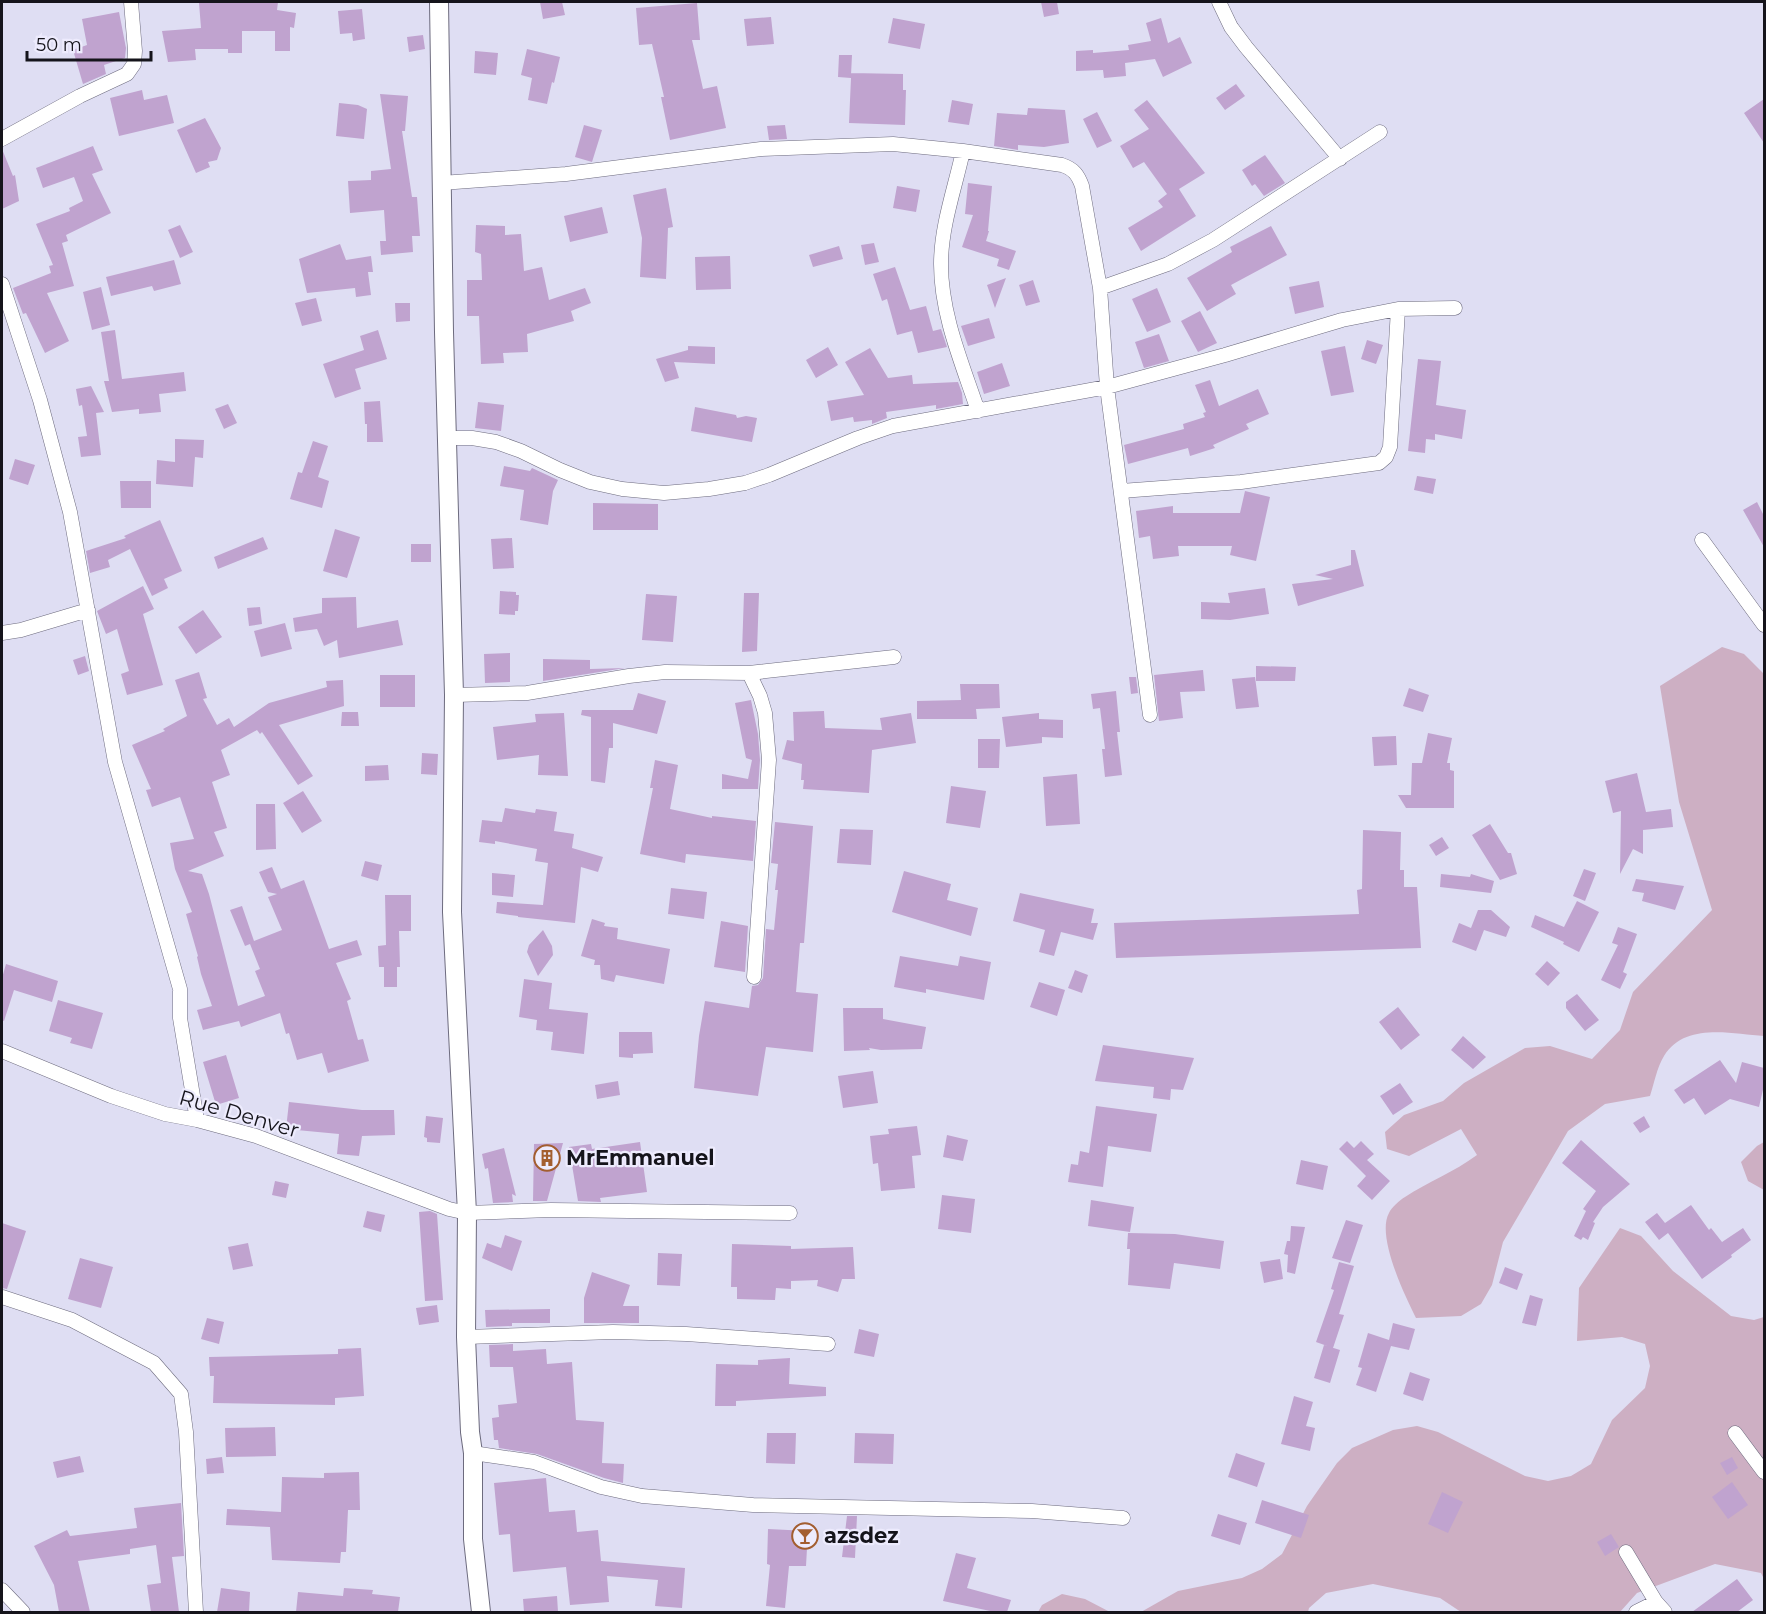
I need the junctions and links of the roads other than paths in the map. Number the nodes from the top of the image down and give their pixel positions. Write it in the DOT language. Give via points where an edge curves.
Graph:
graph roads {
  1 [pos="131,2"];
  2 [pos="439,2"];
  3 [pos="1219,2"];
  4 [pos="1380,132"];
  5 [pos="2,139"];
  6 [pos="963,151"];
  7 [pos="1340,159"];
  8 [pos="441,183"];
  9 [pos="2,284"];
  10 [pos="1100,288"];
  11 [pos="1455,308"];
  12 [pos="1398,309"];
  13 [pos="1107,387"];
  14 [pos="978,411"];
  15 [pos="448,438"];
  16 [pos="1121,491"];
  17 [pos="1702,540"];
  18 [pos="88,610"];
  19 [pos="1764,625"];
  20 [pos="2,633"];
  21 [pos="894,657"];
  22 [pos="749,673"];
  23 [pos="454,695"];
  24 [pos="1150,715"];
  25 [pos="754,977"];
  26 [pos="2,1051"];
  27 [pos="197,1120"];
  28 [pos="467,1213"];
  29 [pos="790,1213"];
  30 [pos="2,1297"];
  31 [pos="466,1337"];
  32 [pos="828,1344"];
  33 [pos="1735,1433"];
  34 [pos="473,1453"];
  35 [pos="1764,1472"];
  36 [pos="1123,1518"];
  37 [pos="1626,1552"];
  38 [pos="2,1590"];
  39 [pos="1660,1607"];
  40 [pos="22,1612"];
  41 [pos="196,1612"];
  42 [pos="481,1612"];
  43 [pos="1636,1612"];
  1 -- 5 [label="street" via="135,51 128,74"];
  2 -- 8 [label="main road"];
  3 -- 7 [label="street" via="1245,47"];
  4 -- 7 [label="street"];
  6 -- 8 [label="street" via="894,144 761,149 566,174"];
  6 -- 10 [label="street" via="1072,168 1082,186"];
  6 -- 14 [label="street" via="946,225 942,292 951,333"];
  7 -- 10 [label="street" via="1213,240 1168,264"];
  8 -- 15 [label="main road"];
  9 -- 18 [label="street" via="40,400 70,512"];
  10 -- 13 [label="street"];
  11 -- 12 [label="street"];
  12 -- 13 [label="street" via="1342,320"];
  12 -- 16 [label="street" via="1390,447 1379,463 1241,482"];
  13 -- 14 [label="street"];
  13 -- 16 [label="street"];
  14 -- 15 [label="street" via="893,426 745,483 664,493 590,482 496,442"];
  15 -- 23 [label="main road"];
  16 -- 24 [label="street"];
  17 -- 19 [label="street"];
  18 -- 20 [label="street"];
  18 -- 27 [label="street" via="120,781 180,988 180,1018"];
  21 -- 22 [label="street"];
  22 -- 23 [label="street" via="665,672 527,693"];
  22 -- 25 [label="street" via="765,713 769,760"];
  23 -- 28 [label="main road" via="452,912"];
  26 -- 27 [label="street, Rue Denver" via="111,1096"];
  27 -- 28 [label="street, Rue Denver" via="256,1136"];
  28 -- 29 [label="street, Rue Denver"];
  28 -- 31 [label="main road"];
  30 -- 41 [label="street" via="72,1320 154,1363 181,1394"];
  31 -- 32 [label="street" via="613,1332"];
  31 -- 34 [label="main road"];
  33 -- 35 [label="street"];
  34 -- 36 [label="street" via="534,1462 602,1487 642,1496 753,1505 1032,1511"];
  34 -- 42 [label="main road" via="473,1539"];
  37 -- 39 [label="street"];
  38 -- 40 [label="street"];
  39 -- 43 [label="street"];
}
